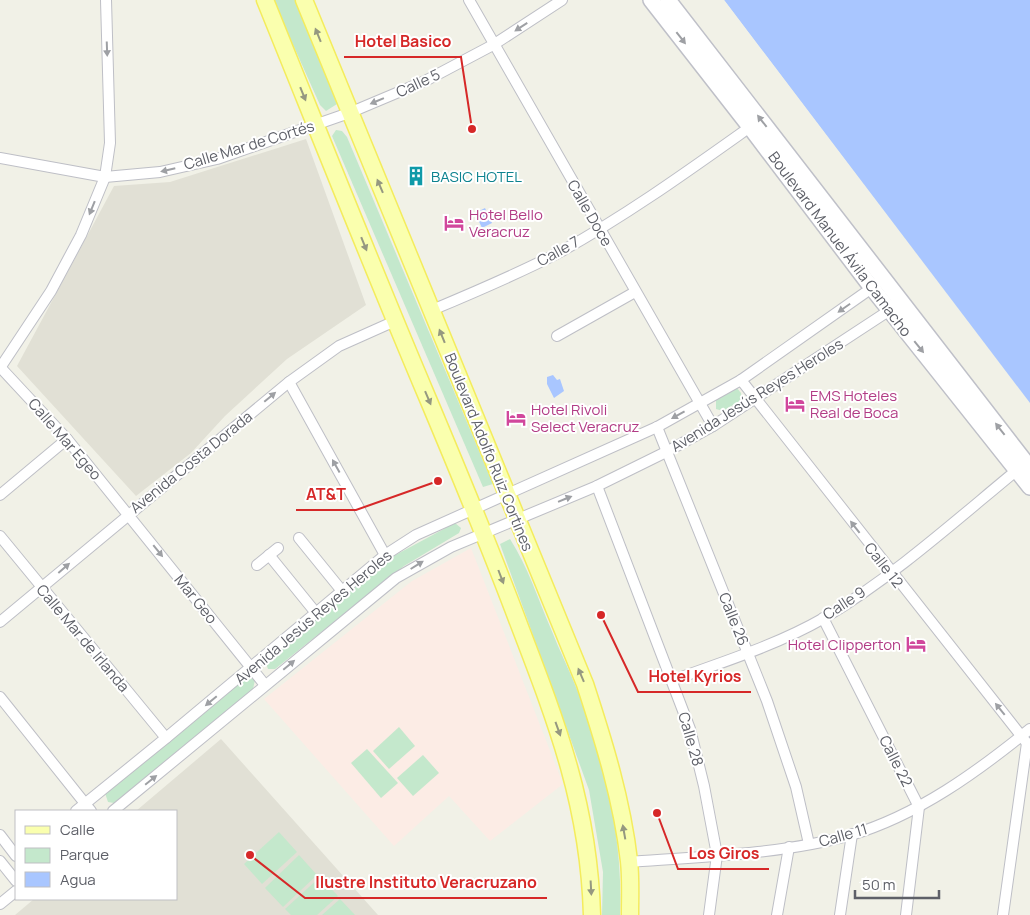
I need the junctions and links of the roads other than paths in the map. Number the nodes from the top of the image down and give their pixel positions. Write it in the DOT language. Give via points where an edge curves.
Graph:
graph roads {
  1 [pos="106,0"];
  2 [pos="265,0"];
  3 [pos="304,0"];
  4 [pos="468,0"];
  5 [pos="562,0"];
  6 [pos="651,0"];
  7 [pos="668,0"];
  8 [pos="493,45"];
  9 [pos="349,113"];
  10 [pos="315,125"];
  11 [pos="750,127"];
  12 [pos="0,158"];
  13 [pos="105,177"];
  14 [pos="599,229"];
  15 [pos="878,284"];
  16 [pos="635,292"];
  17 [pos="895,306"];
  18 [pos="432,310"];
  19 [pos="395,321"];
  20 [pos="557,336"];
  21 [pos="0,367"];
  22 [pos="741,380"];
  23 [pos="289,382"];
  24 [pos="755,399"];
  25 [pos="700,403"];
  26 [pos="713,426"];
  27 [pos="657,427"];
  28 [pos="67,439"];
  29 [pos="668,451"];
  30 [pos="1024,469"];
  31 [pos="597,486"];
  32 [pos="1030,487"];
  33 [pos="507,494"];
  34 [pos="0,495"];
  35 [pos="474,508"];
  36 [pos="128,513"];
  37 [pos="516,518"];
  38 [pos="484,532"];
  39 [pos="0,536"];
  40 [pos="300,538"];
  41 [pos="385,555"];
  42 [pos="257,565"];
  43 [pos="891,573"];
  44 [pos="42,588"];
  45 [pos="342,591"];
  46 [pos="316,613"];
  47 [pos="823,618"];
  48 [pos="0,622"];
  49 [pos="748,653"];
  50 [pos="251,668"];
  51 [pos="673,680"];
  52 [pos="265,685"];
  53 [pos="0,697"];
  54 [pos="166,738"];
  55 [pos="1027,739"];
  56 [pos="919,807"];
  57 [pos="88,808"];
  58 [pos="114,810"];
  59 [pos="852,834"];
  60 [pos="0,835"];
  61 [pos="809,844"];
  62 [pos="789,847"];
  63 [pos="15,855"];
  64 [pos="717,855"];
  65 [pos="15,857"];
  66 [pos="629,862"];
  67 [pos="1,866"];
  68 [pos="15,880"];
  69 [pos="15,892"];
  70 [pos="0,904"];
  71 [pos="592,915"];
  72 [pos="630,915"];
  73 [pos="709,915"];
  74 [pos="777,915"];
  75 [pos="840,915"];
  76 [pos="906,915"];
  77 [pos="1003,915"];
  1 -- 13 [label="street, one-way" via="110,144"];
  2 -- 10 [label="main road, one-way"];
  9 -- 3 [label="main road, Boulevard Adolfo Ruiz Cortines, one-way"];
  4 -- 8 [label="street, Calle Doce"];
  5 -- 8 [label="street, Calle 5, one-way"];
  6 -- 11 [label="main road, Boulevard Manuel Ávila Camacho, one-way"];
  15 -- 7 [label="main road, Boulevard Manuel Ávila Camacho, one-way"];
  8 -- 9 [label="street, Calle 5, one-way" via="425,81"];
  8 -- 14 [label="street, Calle Doce"];
  9 -- 10 [label="street, Calle Mar de Cortés"];
  18 -- 9 [label="main road, Boulevard Adolfo Ruiz Cortines, one-way"];
  10 -- 13 [label="street, Calle Mar de Cortés, one-way" via="217,158 160,172"];
  10 -- 19 [label="main road, one-way"];
  11 -- 14 [label="street, Calle 7" via="659,192"];
  11 -- 15 [label="main road, Boulevard Manuel Ávila Camacho"];
  12 -- 13 [label="street, Calle Mar de Cortés"];
  13 -- 21 [label="street, one-way" via="81,235 51,291"];
  14 -- 16 [label="street, Calle Doce"];
  14 -- 18 [label="street, Calle 7" via="518,273"];
  15 -- 17 [label="main road, Boulevard Manuel Ávila Camacho"];
  15 -- 22 [label="street, Avenida Jesús Reyes Heroles, one-way"];
  16 -- 20 [label="street"];
  16 -- 25 [label="street, Calle Doce"];
  17 -- 24 [label="street, Avenida Jesús Reyes Heroles"];
  17 -- 30 [label="main road, Boulevard Manuel Ávila Camacho"];
  33 -- 18 [label="main road, Boulevard Adolfo Ruiz Cortines, one-way"];
  19 -- 23 [label="street, Avenida Costa Dorada" via="339,346"];
  19 -- 35 [label="main road, one-way"];
  21 -- 28 [label="street, Calle Mar Egeo"];
  22 -- 24 [label="street, Calle 12"];
  22 -- 25 [label="street, Avenida Jesús Reyes Heroles"];
  36 -- 23 [label="street, Avenida Costa Dorada, one-way"];
  41 -- 23 [label="street, one-way"];
  24 -- 26 [label="street, Avenida Jesús Reyes Heroles"];
  43 -- 24 [label="street, Calle 12, one-way"];
  25 -- 26 [label="street, Calle Doce"];
  25 -- 27 [label="street, Avenida Jesús Reyes Heroles, one-way"];
  26 -- 29 [label="street, Avenida Jesús Reyes Heroles"];
  27 -- 29 [label="street, Calle 26"];
  27 -- 33 [label="street, Avenida Jesús Reyes Heroles"];
  28 -- 34 [label="street"];
  28 -- 36 [label="street, Calle Mar Egeo"];
  29 -- 31 [label="street, Avenida Jesús Reyes Heroles"];
  29 -- 49 [label="street, Calle 26"];
  30 -- 32 [label="main road, Boulevard Manuel Ávila Camacho"];
  30 -- 43 [label="street, Calle 9"];
  37 -- 31 [label="street, Avenida Jesús Reyes Heroles, one-way"];
  31 -- 51 [label="street, Calle 28"];
  33 -- 35 [label="street, Avenida Jesús Reyes Heroles"];
  33 -- 37 [label="main road, Boulevard Adolfo Ruiz Cortines"];
  35 -- 38 [label="main road"];
  35 -- 41 [label="street, Avenida Jesús Reyes Heroles" via="416,535"];
  44 -- 36 [label="street, Avenida Costa Dorada, one-way"];
  36 -- 50 [label="street, Mar Geo, one-way"];
  37 -- 38 [label="street, Avenida Jesús Reyes Heroles"];
  66 -- 37 [label="main road, Boulevard Adolfo Ruiz Cortines, one-way" via="618,794 594,710"];
  52 -- 38 [label="street, Avenida Jesús Reyes Heroles, one-way" via="396,578"];
  38 -- 71 [label="main road, one-way" via="572,773 589,860"];
  39 -- 44 [label="street, Calle Mar de Irlanda"];
  40 -- 45 [label="street"];
  41 -- 45 [label="street, Avenida Jesús Reyes Heroles"];
  42 -- 46 [label="street" via="274,551"];
  43 -- 47 [label="street, Calle 9"];
  55 -- 43 [label="street, Calle 12, one-way"];
  44 -- 48 [label="street, Avenida Costa Dorada"];
  44 -- 54 [label="street, Calle Mar de Irlanda"];
  45 -- 46 [label="street, Avenida Jesús Reyes Heroles"];
  46 -- 50 [label="street, Avenida Jesús Reyes Heroles"];
  47 -- 49 [label="street, Calle 9"];
  47 -- 56 [label="street, Calle 22"];
  49 -- 51 [label="street, Calle 9"];
  49 -- 61 [label="street, Calle 26" via="796,787"];
  50 -- 52 [label="street, Mar Geo"];
  50 -- 54 [label="street, Avenida Jesús Reyes Heroles, one-way"];
  51 -- 64 [label="street, Calle 28" via="690,729"];
  58 -- 52 [label="street, Avenida Jesús Reyes Heroles, one-way"];
  53 -- 57 [label="street"];
  54 -- 57 [label="street, Avenida Jesús Reyes Heroles"];
  55 -- 56 [label="street, Calle 11"];
  55 -- 77 [label="street"];
  56 -- 59 [label="street, Calle 11"];
  56 -- 76 [label="street"];
  59 -- 61 [label="street, Calle 11"];
  59 -- 75 [label="street"];
  60 -- 63 [label="street"];
  61 -- 62 [label="street, Calle 11"];
  62 -- 64 [label="street, Calle 11"];
  62 -- 74 [label="street"];
  64 -- 66 [label="street, Calle 11"];
  64 -- 73 [label="street, Calle 28"];
  65 -- 67 [label="street"];
  66 -- 72 [label="main road, Boulevard Adolfo Ruiz Cortines"];
  67 -- 68 [label="street"];
  69 -- 70 [label="street"];
}
